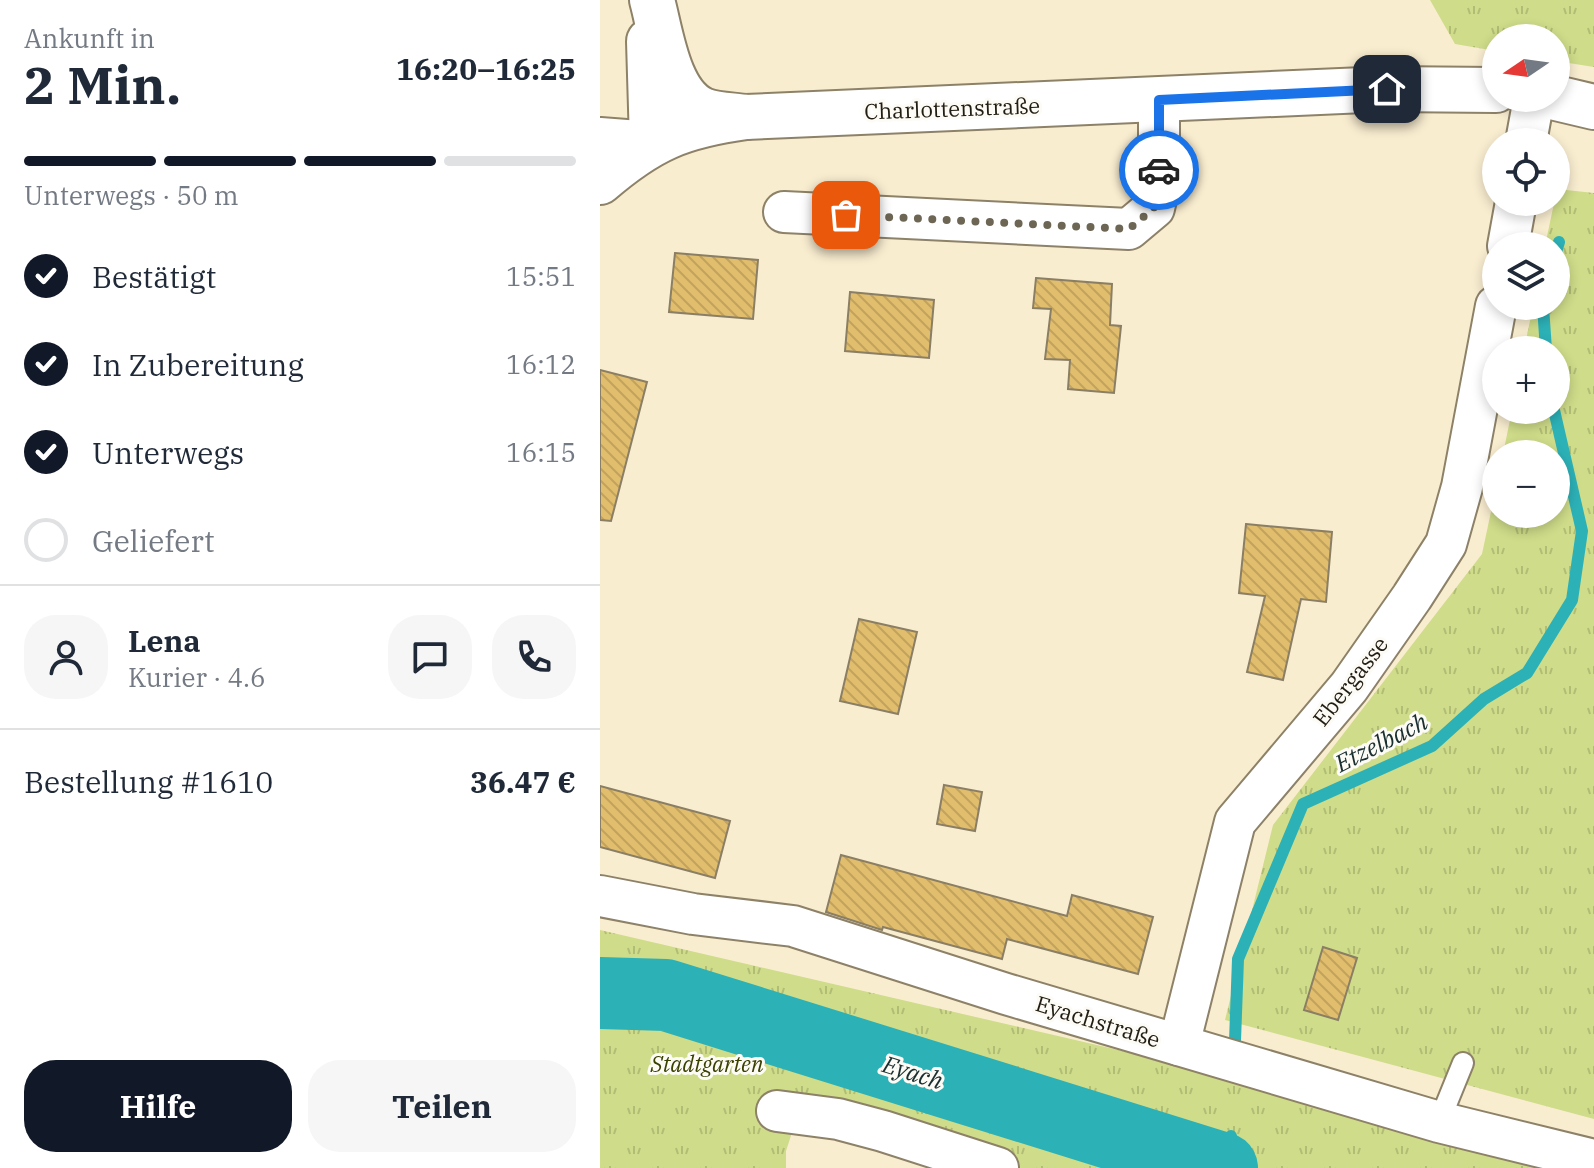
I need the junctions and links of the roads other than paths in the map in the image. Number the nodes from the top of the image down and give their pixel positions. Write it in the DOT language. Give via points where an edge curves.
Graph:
graph roads {
  1 [pos="650,0"];
  2 [pos="1482,90"];
  3 [pos="1159,100"];
  4 [pos="1570,101"];
  5 [pos="1594,107"];
  6 [pos="746,117"];
  7 [pos="600,138"];
  8 [pos="652,142"];
  9 [pos="600,182"];
  10 [pos="784,212"];
  11 [pos="1493,320"];
  12 [pos="600,896"];
  13 [pos="1179,1045"];
  14 [pos="1463,1063"];
  15 [pos="777,1111"];
  16 [pos="1439,1122"];
  17 [pos="1594,1160"];
  18 [pos="998,1168"];
  1 -- 6 [label="main road, Charlottenstraße" via="671,72 684,96 703,110"];
  1 -- 8 [label="main road"];
  2 -- 3 [label="main road, Charlottenstraße"];
  3 -- 6 [label="main road, Charlottenstraße"];
  3 -- 10 [label="street" via="1154,208 1129,229"];
  4 -- 5 [label="main road"];
  6 -- 8 [label="main road, Charlottenstraße" via="699,124"];
  7 -- 8 [label="street, Charlottenstraße"];
  8 -- 9 [label="main road"];
  11 -- 13 [label="street, Ebergasse" via="1446,544 1349,687 1235,822"];
  12 -- 13 [label="street, Eyachstraße" via="793,926"];
  13 -- 16 [label="street, Eyachstraße"];
  14 -- 16 [label="lane"];
  15 -- 18 [label="street" via="838,1119"];
  16 -- 17 [label="street, Eyachstraße"];
}
